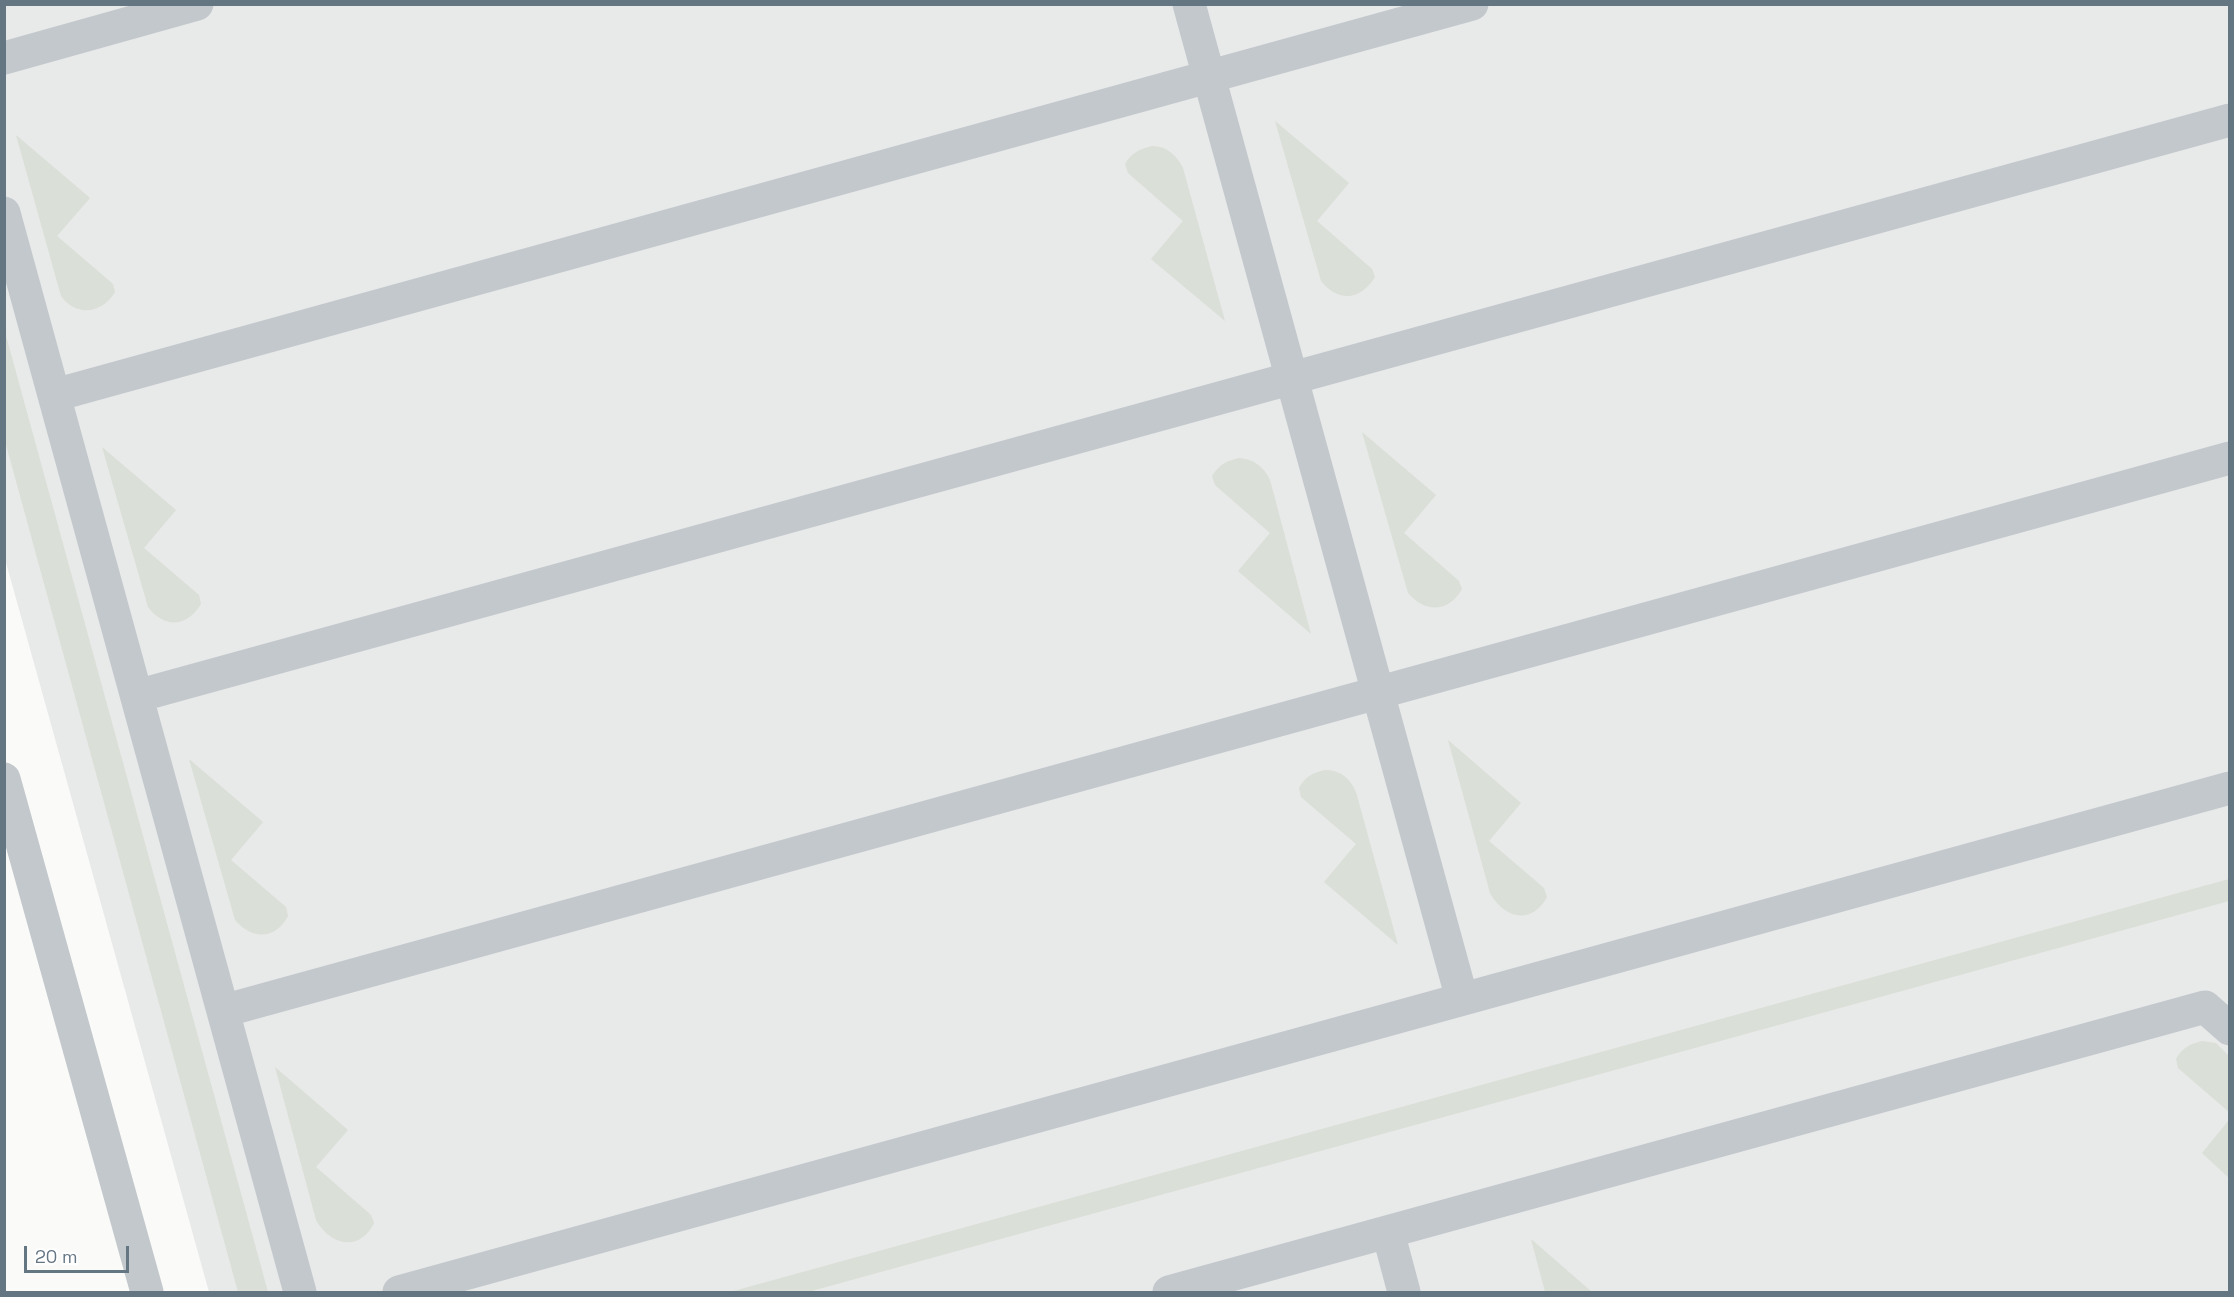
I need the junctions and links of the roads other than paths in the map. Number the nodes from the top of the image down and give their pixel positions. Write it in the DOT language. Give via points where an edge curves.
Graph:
graph roads {
  1 [pos="197,4"];
  2 [pos="1190,4"];
  3 [pos="1472,4"];
  4 [pos="4,58"];
  5 [pos="1209,77"];
  6 [pos="2229,120"];
  7 [pos="4,213"];
  8 [pos="1292,378"];
  9 [pos="54,395"];
  10 [pos="2229,458"];
  11 [pos="1378,693"];
  12 [pos="137,696"];
  13 [pos="4,779"];
  14 [pos="2229,788"];
  15 [pos="1462,999"];
  16 [pos="223,1011"];
  17 [pos="2229,1029"];
  18 [pos="1388,1232"];
  19 [pos="147,1293"];
  20 [pos="300,1293"];
  21 [pos="399,1293"];
  22 [pos="1169,1293"];
  23 [pos="1404,1293"];
  1 -- 4 [label="lane"];
  2 -- 5 [label="lane"];
  3 -- 5 [label="lane"];
  5 -- 8 [label="lane"];
  5 -- 9 [label="lane"];
  6 -- 8 [label="lane"];
  7 -- 9 [label="lane"];
  8 -- 11 [label="lane"];
  8 -- 12 [label="lane"];
  9 -- 12 [label="lane"];
  10 -- 11 [label="lane"];
  11 -- 15 [label="lane"];
  11 -- 16 [label="lane"];
  12 -- 16 [label="lane"];
  13 -- 19 [label="lane"];
  14 -- 15 [label="lane"];
  15 -- 21 [label="lane"];
  16 -- 20 [label="lane"];
  17 -- 18 [label="lane" via="2205,1007"];
  18 -- 22 [label="lane"];
  18 -- 23 [label="lane"];
}
